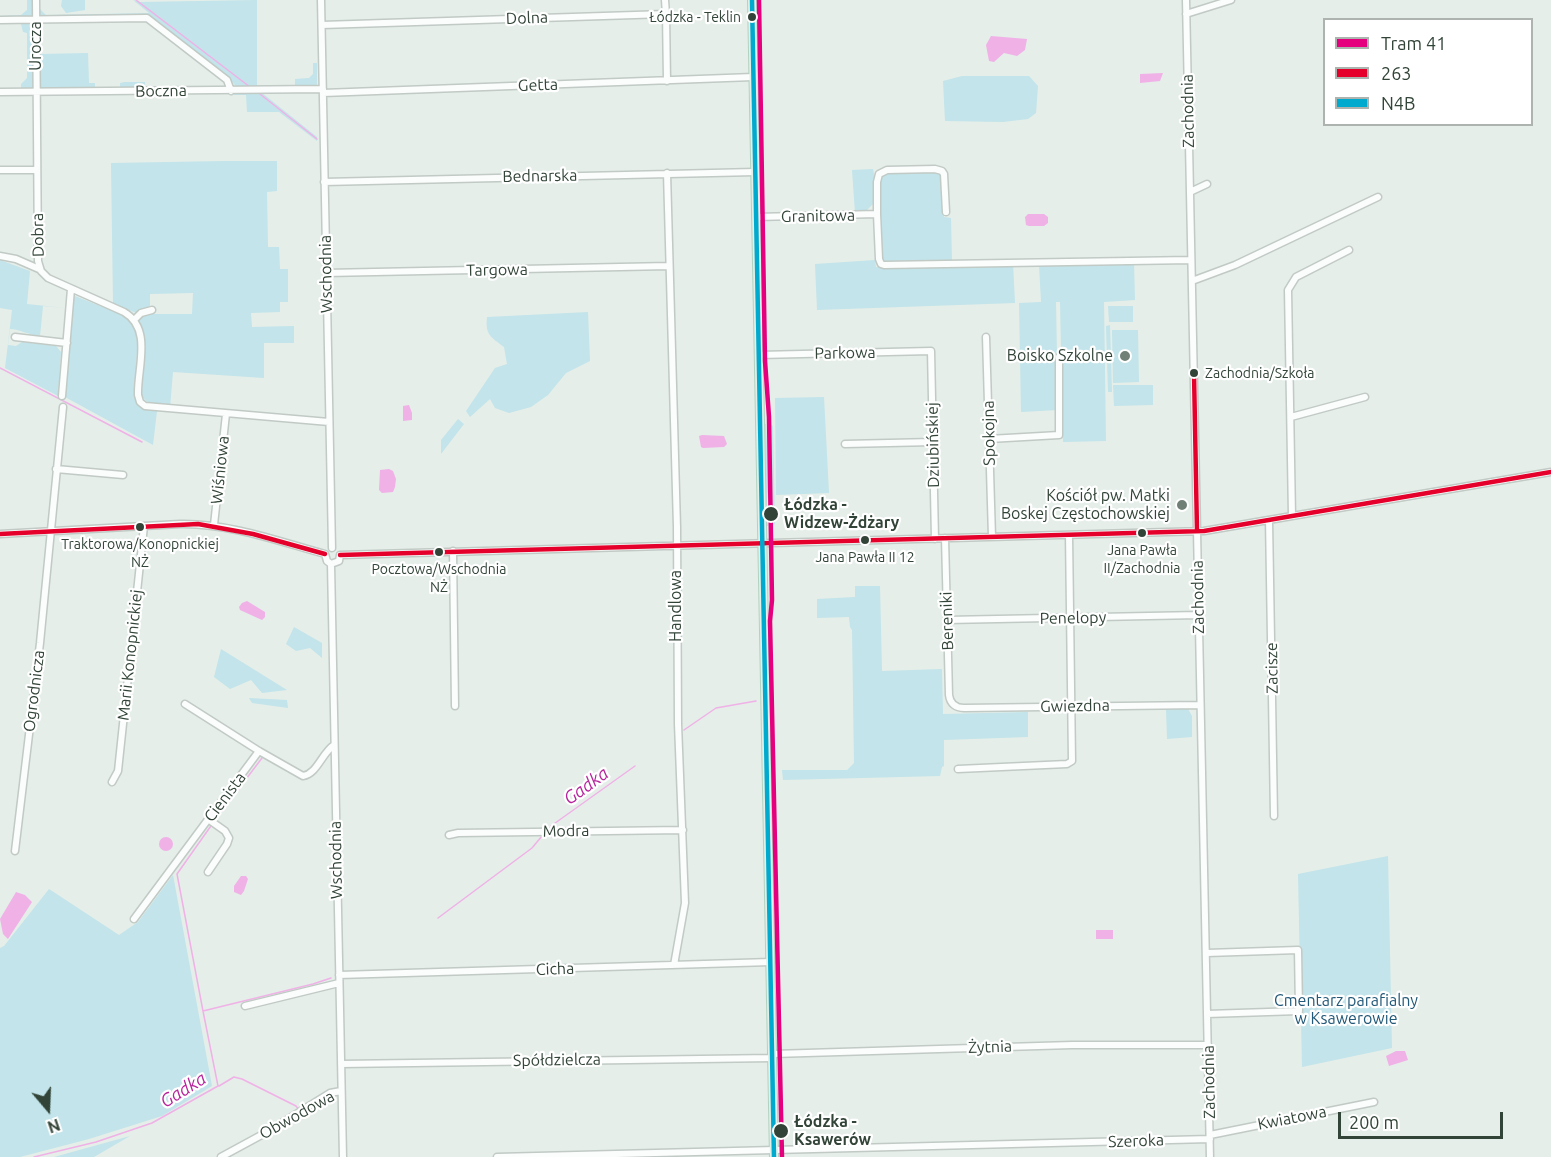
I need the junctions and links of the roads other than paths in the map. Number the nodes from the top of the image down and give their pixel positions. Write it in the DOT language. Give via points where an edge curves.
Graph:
graph roads {
  1 [pos="36,0"];
  2 [pos="321,0"];
  3 [pos="665,0"];
  4 [pos="752,0"];
  5 [pos="1186,0"];
  6 [pos="1231,0"];
  7 [pos="666,14"];
  8 [pos="1186,14"];
  9 [pos="0,20"];
  10 [pos="36,20"];
  11 [pos="322,25"];
  12 [pos="753,77"];
  13 [pos="667,81"];
  14 [pos="231,91"];
  15 [pos="323,91"];
  16 [pos="0,92"];
  17 [pos="36,92"];
  18 [pos="0,170"];
  19 [pos="37,170"];
  20 [pos="755,172"];
  21 [pos="667,173"];
  22 [pos="324,182"];
  23 [pos="1207,184"];
  24 [pos="1190,192"];
  25 [pos="1378,197"];
  26 [pos="946,212"];
  27 [pos="877,214"];
  28 [pos="756,217"];
  29 [pos="1349,250"];
  30 [pos="0,256"];
  31 [pos="1191,260"];
  32 [pos="669,266"];
  33 [pos="39,269"];
  34 [pos="326,273"];
  35 [pos="1192,281"];
  36 [pos="71,289"];
  37 [pos="152,310"];
  38 [pos="134,320"];
  39 [pos="986,337"];
  40 [pos="15,338"];
  41 [pos="67,343"];
  42 [pos="931,351"];
  43 [pos="759,355"];
  44 [pos="1059,357"];
  45 [pos="63,396"];
  46 [pos="1365,398"];
  47 [pos="63,407"];
  48 [pos="226,414"];
  49 [pos="1291,417"];
  50 [pos="329,422"];
  51 [pos="989,440"];
  52 [pos="933,442"];
  53 [pos="845,444"];
  54 [pos="56,469"];
  55 [pos="1551,472"];
  56 [pos="123,475"];
  57 [pos="1292,516"];
  58 [pos="1269,520"];
  59 [pos="214,525"];
  60 [pos="144,526"];
  61 [pos="51,531"];
  62 [pos="1197,531"];
  63 [pos="0,534"];
  64 [pos="1069,535"];
  65 [pos="992,537"];
  66 [pos="945,538"];
  67 [pos="935,539"];
  68 [pos="762,544"];
  69 [pos="677,546"];
  70 [pos="332,548"];
  71 [pos="453,552"];
  72 [pos="325,554"];
  73 [pos="340,555"];
  74 [pos="332,564"];
  75 [pos="1198,615"];
  76 [pos="1070,618"];
  77 [pos="947,620"];
  78 [pos="185,704"];
  79 [pos="952,704"];
  80 [pos="1200,705"];
  81 [pos="455,706"];
  82 [pos="1071,706"];
  83 [pos="334,745"];
  84 [pos="259,751"];
  85 [pos="958,769"];
  86 [pos="112,782"];
  87 [pos="1274,816"];
  88 [pos="208,819"];
  89 [pos="683,830"];
  90 [pos="449,835"];
  91 [pos="15,851"];
  92 [pos="208,872"];
  93 [pos="134,919"];
  94 [pos="1207,953"];
  95 [pos="771,962"];
  96 [pos="674,965"];
  97 [pos="339,979"];
  98 [pos="245,1006"];
  99 [pos="1208,1014"];
  100 [pos="1208,1045"];
  101 [pos="773,1056"];
  102 [pos="341,1064"];
  103 [pos="341,1091"];
  104 [pos="1374,1102"];
  105 [pos="1210,1137"];
  106 [pos="773,1154"];
  107 [pos="221,1157"];
  108 [pos="343,1157"];
  109 [pos="497,1157"];
  110 [pos="1210,1157"];
  1 -- 10 [label="street, Urocza"];
  2 -- 11 [label="street, Wschodnia"];
  3 -- 7 [label="street"];
  4 -- 12 [label="main road"];
  5 -- 8 [label="street, Zachodnia"];
  6 -- 8 [label="street"];
  7 -- 11 [label="street, Dolna"];
  7 -- 13 [label="street"];
  8 -- 24 [label="street, Zachodnia"];
  9 -- 10 [label="street"];
  10 -- 14 [label="street" via="149,18 227,80"];
  10 -- 17 [label="street, Urocza"];
  11 -- 15 [label="street, Wschodnia"];
  12 -- 13 [label="street, Getta"];
  12 -- 20 [label="main road"];
  13 -- 15 [label="street, Getta"];
  14 -- 15 [label="street, Boczna"];
  14 -- 17 [label="street, Boczna"];
  15 -- 22 [label="street, Wschodnia"];
  16 -- 17 [label="street, Boczna"];
  17 -- 19 [label="street, Dobra"];
  18 -- 19 [label="street"];
  19 -- 33 [label="street, Dobra"];
  20 -- 21 [label="street, Bednarska"];
  20 -- 28 [label="main road"];
  21 -- 22 [label="street, Bednarska"];
  21 -- 32 [label="street, Handlowa"];
  22 -- 34 [label="street, Wschodnia"];
  23 -- 24 [label="street"];
  24 -- 31 [label="street, Zachodnia"];
  25 -- 35 [label="street" via="1235,265"];
  26 -- 27 [label="street, Granitowa" via="942,171 916,169 879,174"];
  27 -- 28 [label="street, Granitowa"];
  27 -- 31 [label="street" via="879,259 884,265"];
  28 -- 43 [label="main road"];
  29 -- 49 [label="street" via="1296,277 1288,290"];
  30 -- 33 [label="street"];
  31 -- 35 [label="street, Zachodnia"];
  32 -- 34 [label="street, Targowa"];
  32 -- 69 [label="street, Handlowa"];
  33 -- 36 [label="street, Dobra"];
  34 -- 50 [label="street, Wschodnia"];
  35 -- 62 [label="street, Zachodnia"];
  36 -- 38 [label="street, Dobra"];
  36 -- 41 [label="street"];
  37 -- 38 [label="street"];
  38 -- 48 [label="street" via="141,337 138,387 142,404"];
  39 -- 51 [label="street, Spokojna"];
  40 -- 41 [label="street"];
  41 -- 45 [label="street"];
  42 -- 43 [label="street, Parkowa"];
  42 -- 52 [label="street, Dziubińskiej"];
  43 -- 68 [label="main road"];
  44 -- 51 [label="street" via="1059,435"];
  46 -- 49 [label="street"];
  47 -- 54 [label="street, Ogrodnicza"];
  48 -- 50 [label="street"];
  48 -- 59 [label="street, Wiśniowa"];
  49 -- 57 [label="street"];
  50 -- 70 [label="street, Wschodnia"];
  51 -- 65 [label="street, Spokojna"];
  52 -- 53 [label="street"];
  52 -- 67 [label="street, Dziubińskiej"];
  54 -- 56 [label="street"];
  54 -- 61 [label="street, Ogrodnicza"];
  55 -- 57 [label="street"];
  57 -- 58 [label="street"];
  58 -- 62 [label="street"];
  58 -- 87 [label="street, Zacisze"];
  59 -- 60 [label="street"];
  59 -- 72 [label="street"];
  60 -- 61 [label="street"];
  60 -- 86 [label="street, Marii Konopnickiej" via="118,771"];
  61 -- 63 [label="street"];
  61 -- 91 [label="street, Ogrodnicza"];
  62 -- 64 [label="street"];
  62 -- 75 [label="street, Zachodnia"];
  64 -- 65 [label="street"];
  64 -- 76 [label="street"];
  65 -- 66 [label="street"];
  66 -- 67 [label="street"];
  66 -- 77 [label="street, Bereniki"];
  67 -- 68 [label="street"];
  68 -- 69 [label="street"];
  68 -- 95 [label="main road"];
  69 -- 71 [label="street"];
  69 -- 89 [label="street, Handlowa"];
  70 -- 72 [label="street"];
  70 -- 73 [label="street"];
  71 -- 73 [label="street"];
  71 -- 81 [label="street"];
  72 -- 74 [label="street"];
  73 -- 74 [label="street" via="339,561"];
  74 -- 83 [label="street, Wschodnia"];
  75 -- 76 [label="street, Penelopy"];
  75 -- 80 [label="street, Zachodnia"];
  76 -- 77 [label="street, Penelopy"];
  76 -- 82 [label="street"];
  77 -- 79 [label="street, Bereniki"];
  78 -- 84 [label="street"];
  79 -- 82 [label="street, Gwiezdna" via="964,708"];
  80 -- 82 [label="street, Gwiezdna"];
  80 -- 94 [label="street, Zachodnia"];
  82 -- 85 [label="street" via="1071,763"];
  83 -- 84 [label="street" via="305,776"];
  83 -- 97 [label="street, Wschodnia"];
  84 -- 88 [label="street, Cienista"];
  88 -- 92 [label="street" via="229,838"];
  88 -- 93 [label="street, Cienista"];
  89 -- 90 [label="street, Modra"];
  89 -- 96 [label="street, Handlowa" via="685,913"];
  94 -- 99 [label="street, Zachodnia"];
  94 -- 99 [label="street" via="1298,950 1299,1011"];
  95 -- 96 [label="street, Cicha"];
  95 -- 101 [label="main road"];
  96 -- 97 [label="street, Cicha"];
  97 -- 98 [label="street, Cicha"];
  97 -- 102 [label="street, Wschodnia"];
  99 -- 100 [label="street, Zachodnia"];
  100 -- 101 [label="street, Żytnia" via="1072,1045"];
  100 -- 105 [label="street, Zachodnia"];
  101 -- 102 [label="street, Spółdzielcza"];
  101 -- 106 [label="main road"];
  102 -- 103 [label="street, Wschodnia"];
  103 -- 107 [label="street, Obwodowa" via="330,1093"];
  103 -- 108 [label="street, Wschodnia"];
  104 -- 105 [label="street, Kwiatowa"];
  105 -- 106 [label="street, Szeroka"];
  105 -- 110 [label="street, Zachodnia"];
  106 -- 109 [label="street, Szeroka"];
}
